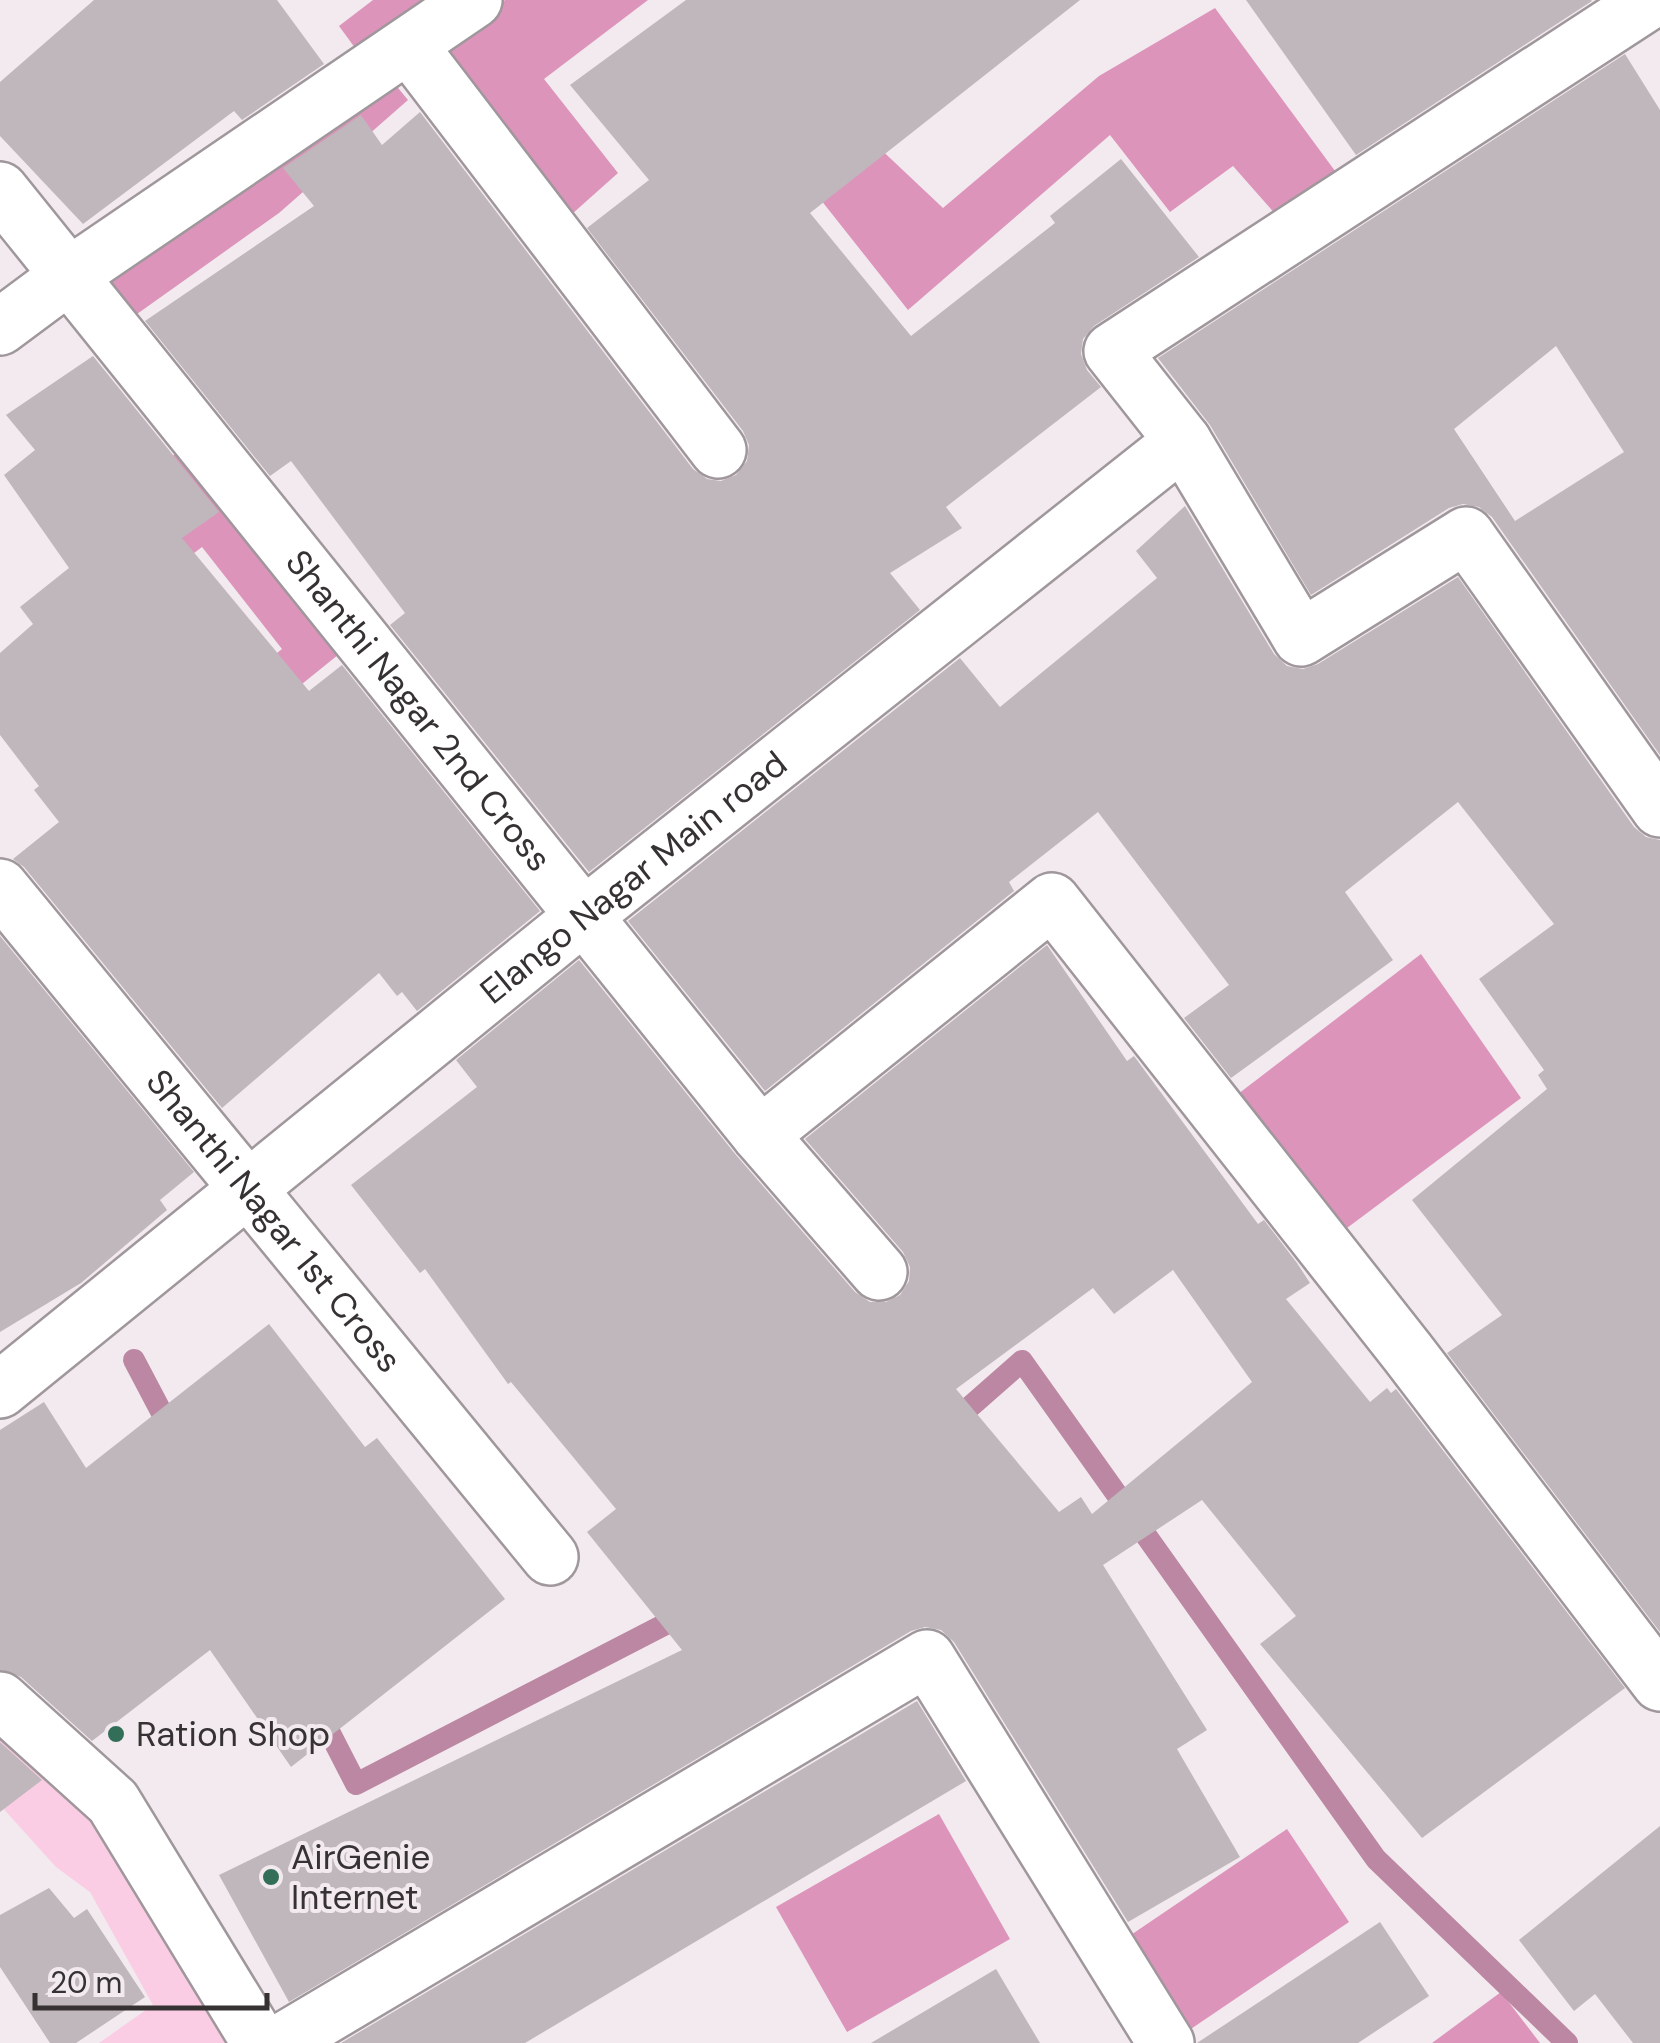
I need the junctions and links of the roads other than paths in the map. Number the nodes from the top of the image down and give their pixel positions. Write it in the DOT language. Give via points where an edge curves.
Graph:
graph roads {
  1 [pos="474,0"];
  2 [pos="1652,0"];
  3 [pos="410,47"];
  4 [pos="0,190"];
  5 [pos="70,275"];
  6 [pos="0,327"];
  7 [pos="1183,441"];
  8 [pos="718,450"];
  9 [pos="1660,809"];
  10 [pos="0,887"];
  11 [pos="584,914"];
  12 [pos="760,1135"];
  13 [pos="248,1189"];
  14 [pos="878,1272"];
  15 [pos="0,1390"];
  16 [pos="550,1557"];
  17 [pos="1660,1683"];
  18 [pos="0,1700"];
  19 [pos="260,2043"];
  20 [pos="280,2043"];
  21 [pos="1166,2043"];
  1 -- 3 [label="street"];
  2 -- 7 [label="street" via="1112,351"];
  3 -- 5 [label="street"];
  3 -- 8 [label="street"];
  4 -- 5 [label="street, Shanthi Nagar 2nd Cross"];
  5 -- 6 [label="street"];
  5 -- 11 [label="street, Shanthi Nagar 2nd Cross"];
  7 -- 9 [label="street" via="1301,638 1466,535"];
  7 -- 11 [label="street, Elango Nagar Main road"];
  10 -- 13 [label="street, Shanthi Nagar 1st Cross"];
  11 -- 12 [label="street, Shanthi Nagar 2nd Cross"];
  11 -- 13 [label="street, Elango Nagar Main road"];
  12 -- 14 [label="street, Shanthi Nagar 2nd Cross"];
  12 -- 17 [label="street" via="1052,901"];
  13 -- 15 [label="street, Elango Nagar Main road"];
  13 -- 16 [label="street, Shanthi Nagar 1st Cross"];
  18 -- 19 [label="street" via="113,1802"];
  20 -- 21 [label="street" via="927,1658"];
}
